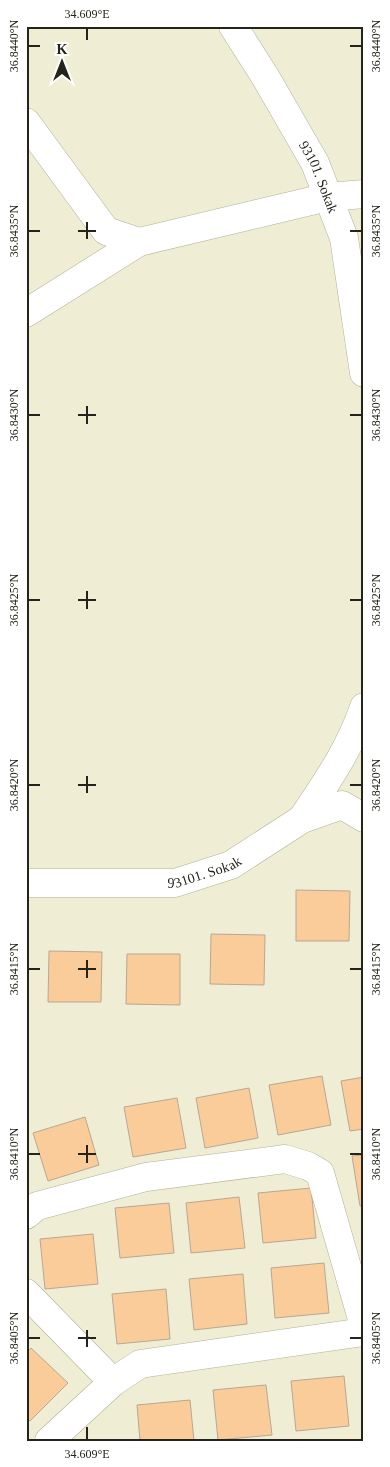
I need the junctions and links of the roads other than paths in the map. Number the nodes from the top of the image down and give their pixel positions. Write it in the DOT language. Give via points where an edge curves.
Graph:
graph roads {
  1 [pos="234,26"];
  2 [pos="26,122"];
  3 [pos="364,194"];
  4 [pos="328,197"];
  5 [pos="140,242"];
  6 [pos="26,313"];
  7 [pos="364,373"];
  8 [pos="364,708"];
  9 [pos="364,818"];
  10 [pos="302,819"];
  11 [pos="26,884"];
  12 [pos="26,1215"];
  13 [pos="26,1293"];
  14 [pos="364,1326"];
  15 [pos="364,1332"];
  16 [pos="113,1382"];
  17 [pos="49,1441"];
  1 -- 4 [label="street, 93101. Sokak" via="310,155"];
  2 -- 5 [label="street" via="106,231"];
  3 -- 4 [label="street"];
  4 -- 5 [label="street"];
  4 -- 7 [label="street, 93101. Sokak" via="344,238"];
  5 -- 6 [label="street"];
  8 -- 10 [label="street" via="339,764"];
  9 -- 10 [label="street, 93101. Sokak" via="342,805"];
  10 -- 11 [label="street, 93101. Sokak" via="231,865 175,884"];
  12 -- 14 [label="street" via="37,1206 146,1177 285,1159 308,1166 320,1173"];
  13 -- 16 [label="street"];
  15 -- 16 [label="street" via="140,1364"];
  16 -- 17 [label="street"];
}
